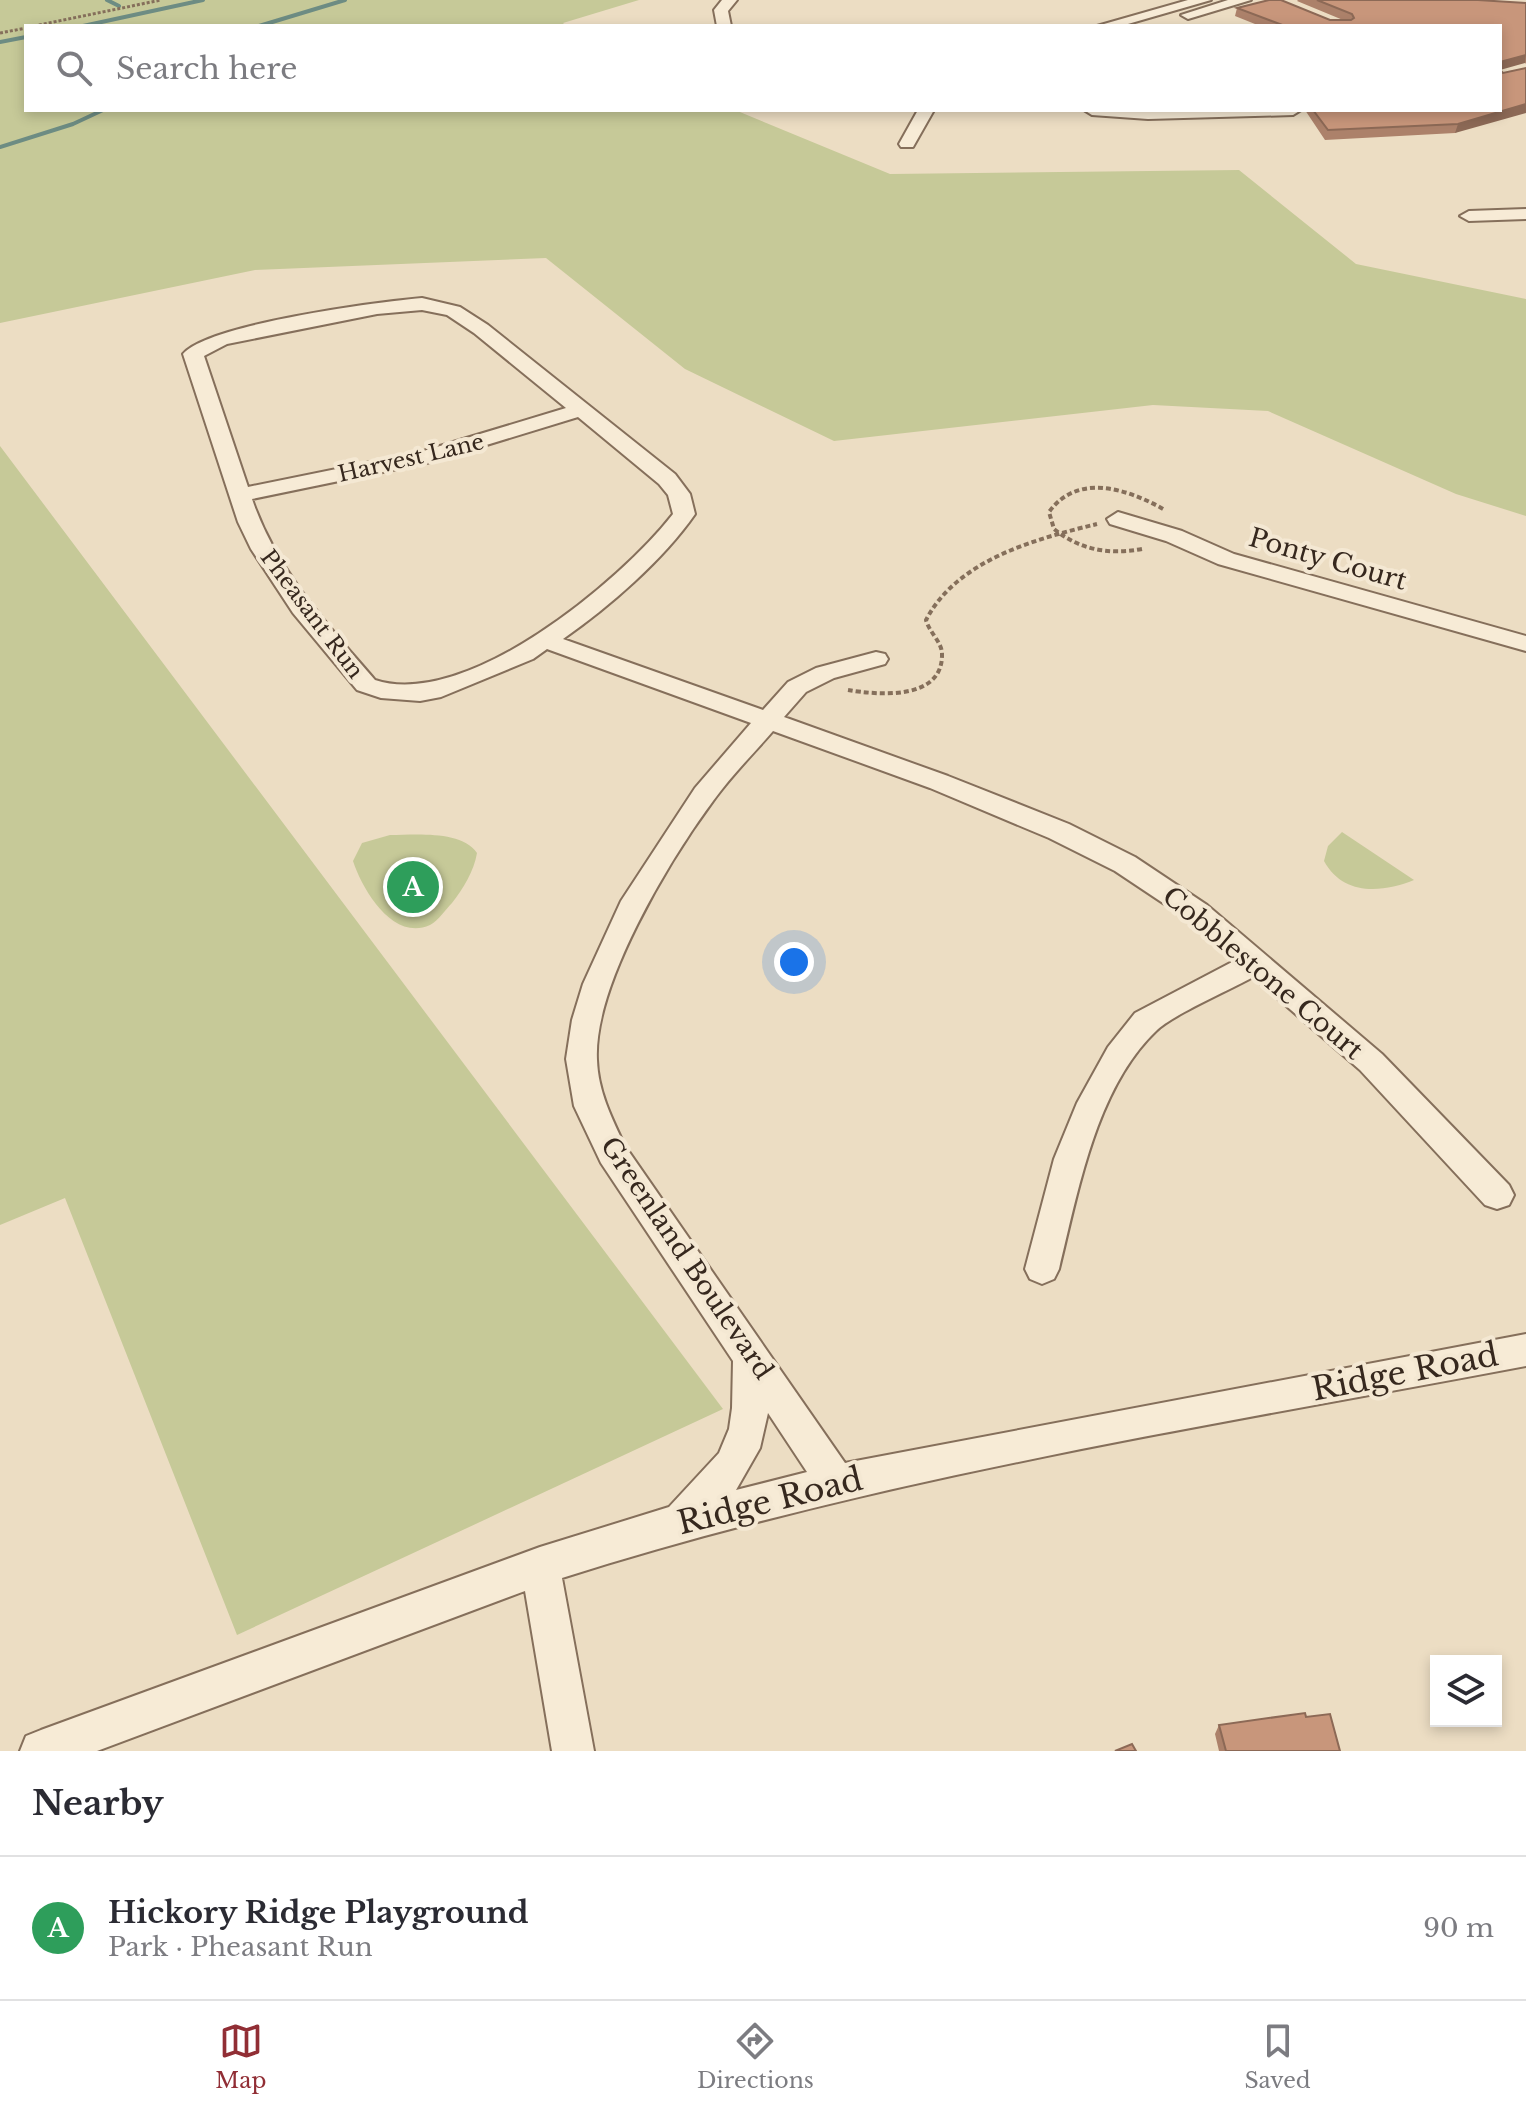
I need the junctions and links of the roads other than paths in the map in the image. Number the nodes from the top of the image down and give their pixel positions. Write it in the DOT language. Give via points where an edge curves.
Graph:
graph roads {
  1 [pos="730,0"];
  2 [pos="1204,0"];
  3 [pos="1244,0"];
  4 [pos="723,24"];
  5 [pos="1112,24"];
  6 [pos="1152,24"];
  7 [pos="925,112"];
  8 [pos="1120,112"];
  9 [pos="1220,112"];
  10 [pos="907,144"];
  11 [pos="1526,214"];
  12 [pos="1469,216"];
  13 [pos="579,410"];
  14 [pos="240,495"];
  15 [pos="1118,519"];
  16 [pos="547,641"];
  17 [pos="1526,644"];
  18 [pos="876,659"];
  19 [pos="767,721"];
  20 [pos="1255,963"];
  21 [pos="1497,1195"];
  22 [pos="1042,1269"];
  23 [pos="1526,1350"];
  24 [pos="751,1355"];
  25 [pos="836,1483"];
  26 [pos="680,1522"];
  27 [pos="540,1566"];
  28 [pos="41,1751"];
  29 [pos="573,1751"];
  1 -- 4 [label="street" via="721,10"];
  2 -- 5 [label="street"];
  3 -- 6 [label="street"];
  7 -- 10 [label="street"];
  8 -- 9 [label="street"];
  11 -- 12 [label="street"];
  13 -- 14 [label="street, Harvest Lane" via="424,458"];
  13 -- 14 [label="street, Pheasant Run" via="472,323 441,307 377,308 221,339 193,354"];
  13 -- 16 [label="street, Pheasant Run" via="667,479 679,494 684,514 664,540"];
  14 -- 16 [label="street, Pheasant Run" via="270,561 301,608 366,685 399,693 441,689"];
  15 -- 17 [label="street, Ponty Court" via="1226,559"];
  16 -- 19 [label="street, Cobblestone Court"];
  18 -- 19 [label="street, Greenland Boulevard" via="797,687"];
  19 -- 20 [label="street, Cobblestone Court" via="1059,831 1125,864 1197,912"];
  19 -- 24 [label="street, Greenland Boulevard" via="704,794 635,901 598,984 581,1059 590,1106 613,1154"];
  20 -- 21 [label="street, Cobblestone Court" via="1371,1062"];
  20 -- 22 [label="street" via="1146,1021 1119,1055 1070,1159"];
  23 -- 25 [label="street, Ridge Road"];
  24 -- 25 [label="street, Greenland Boulevard"];
  24 -- 26 [label="street" via="753,1395 736,1462"];
  25 -- 26 [label="street, Ridge Road"];
  26 -- 27 [label="street, Ridge Road"];
  27 -- 28 [label="street, Ridge Road"];
  27 -- 29 [label="street"];
}
